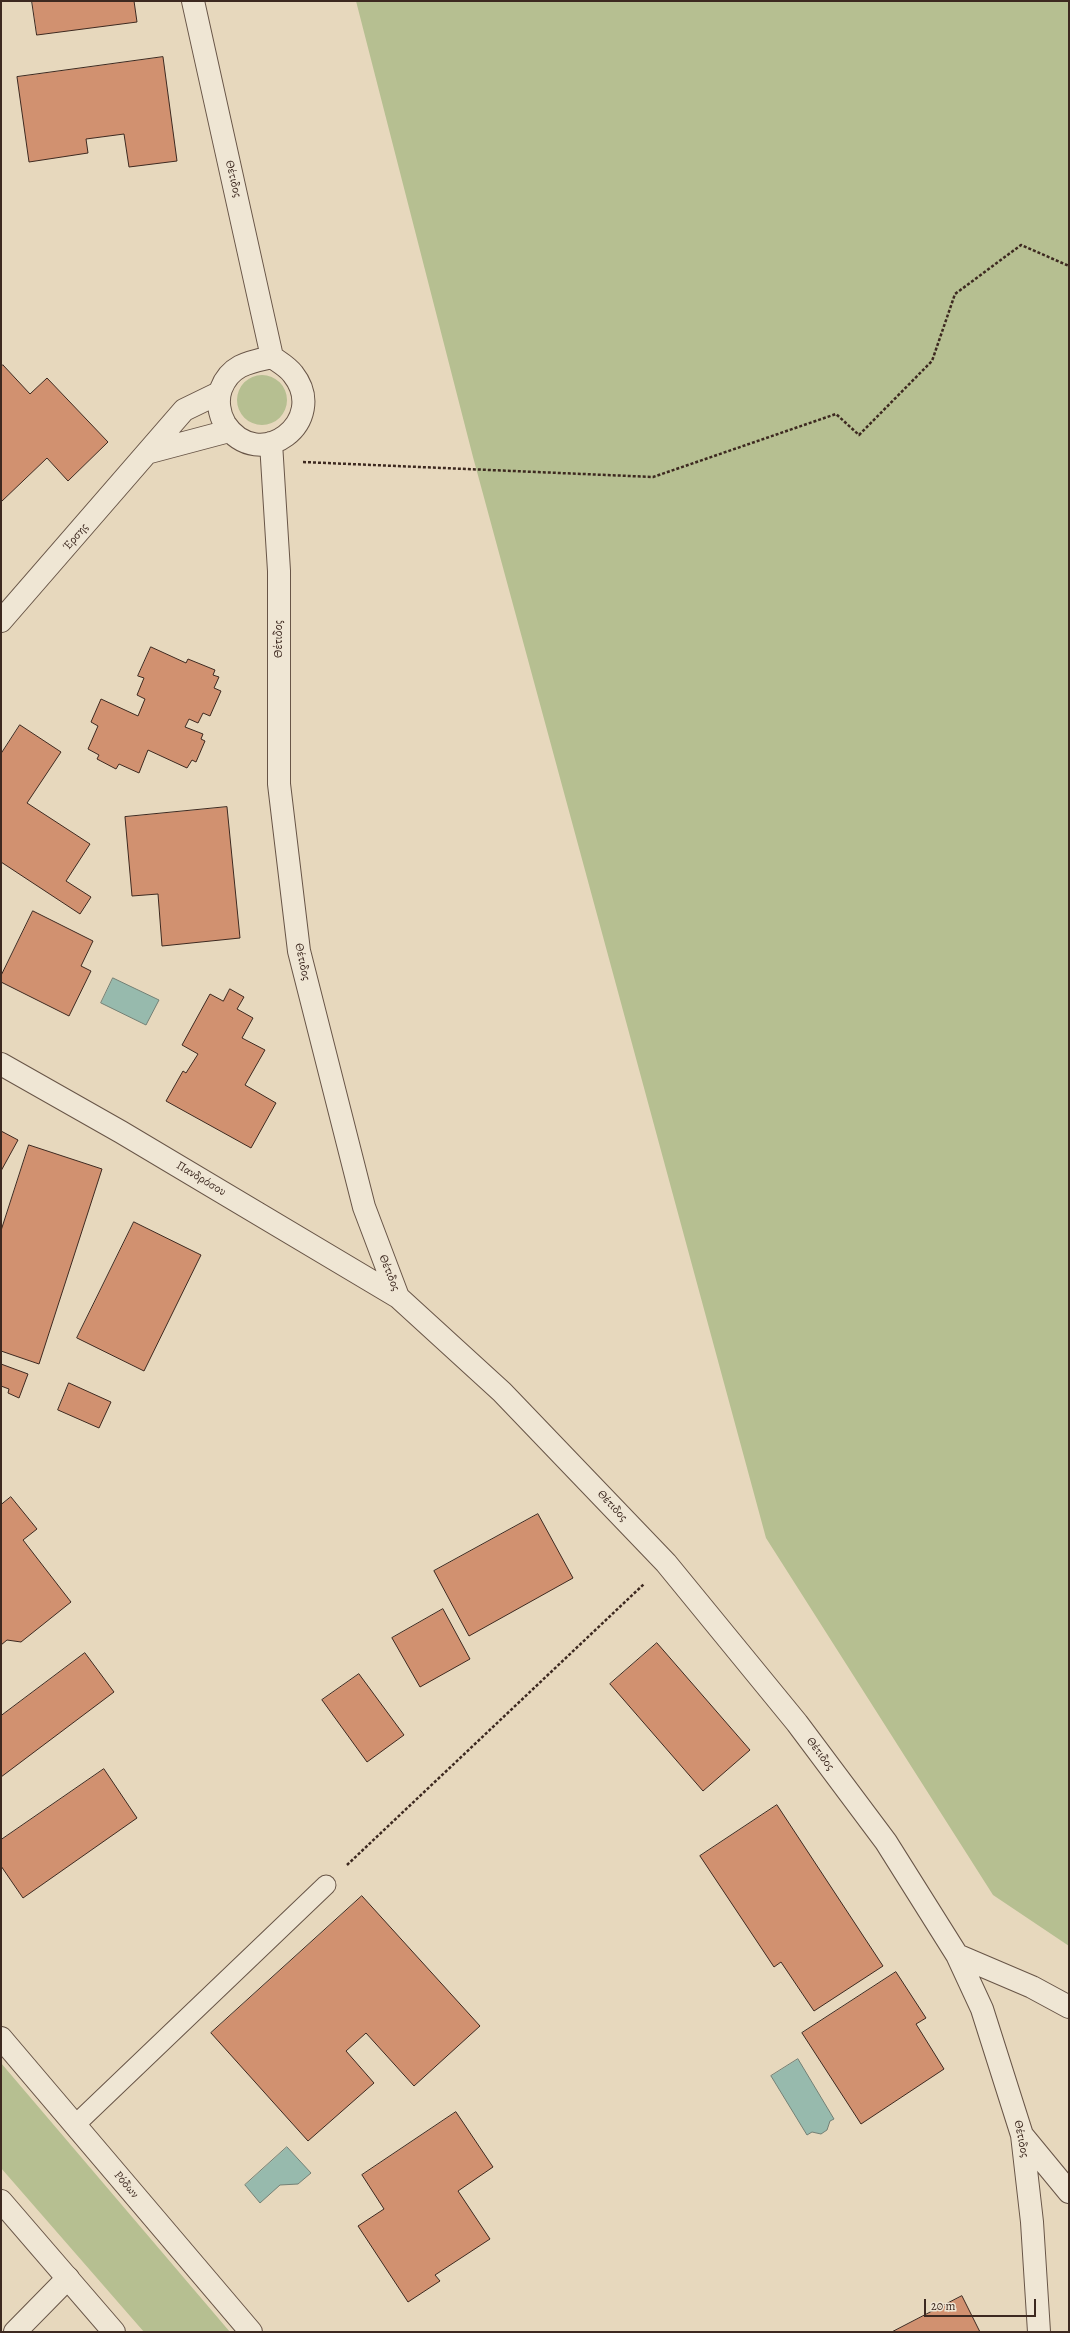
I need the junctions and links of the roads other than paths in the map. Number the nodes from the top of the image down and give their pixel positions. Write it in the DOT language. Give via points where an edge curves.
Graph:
graph roads {
  1 [pos="193,1"];
  2 [pos="272,357"];
  3 [pos="219,393"];
  4 [pos="229,431"];
  5 [pos="150,452"];
  6 [pos="272,452"];
  7 [pos="1,621"];
  8 [pos="1,1064"];
  9 [pos="398,1297"];
  10 [pos="326,1885"];
  11 [pos="957,1955"];
  12 [pos="1069,2007"];
  13 [pos="1,2038"];
  14 [pos="75,2125"];
  15 [pos="1022,2135"];
  16 [pos="1069,2192"];
  17 [pos="1,2201"];
  18 [pos="68,2278"];
  19 [pos="15,2332"];
  20 [pos="114,2332"];
  21 [pos="251,2332"];
  22 [pos="1039,2332"];
  1 -- 2 [label="street, Θέτιδος"];
  2 -- 3 [label="street" via="244,362 232,370 224,380"];
  2 -- 6 [label="street" via="293,373 300,385 303,411 290,434"];
  3 -- 4 [label="street" via="222,420"];
  3 -- 5 [label="street, Έρσης" via="184,410"];
  4 -- 5 [label="street"];
  4 -- 6 [label="street" via="240,439"];
  5 -- 7 [label="street, Έρσης"];
  6 -- 9 [label="street, Θέτιδος" via="279,571 279,784 299,951 364,1207"];
  8 -- 9 [label="street, Πανδρόσου" via="121,1132"];
  9 -- 11 [label="street, Θέτιδος" via="502,1392 666,1563 797,1724 886,1842"];
  10 -- 14 [label="lane"];
  11 -- 12 [label="street" via="1032,1987"];
  11 -- 15 [label="street, Θέτιδος" via="982,2010"];
  13 -- 14 [label="street, Ρόδων"];
  14 -- 21 [label="street, Ρόδων"];
  15 -- 16 [label="street"];
  15 -- 22 [label="street, Θέτιδος" via="1032,2222"];
  17 -- 18 [label="street"];
  18 -- 19 [label="street"];
  18 -- 20 [label="street"];
}
